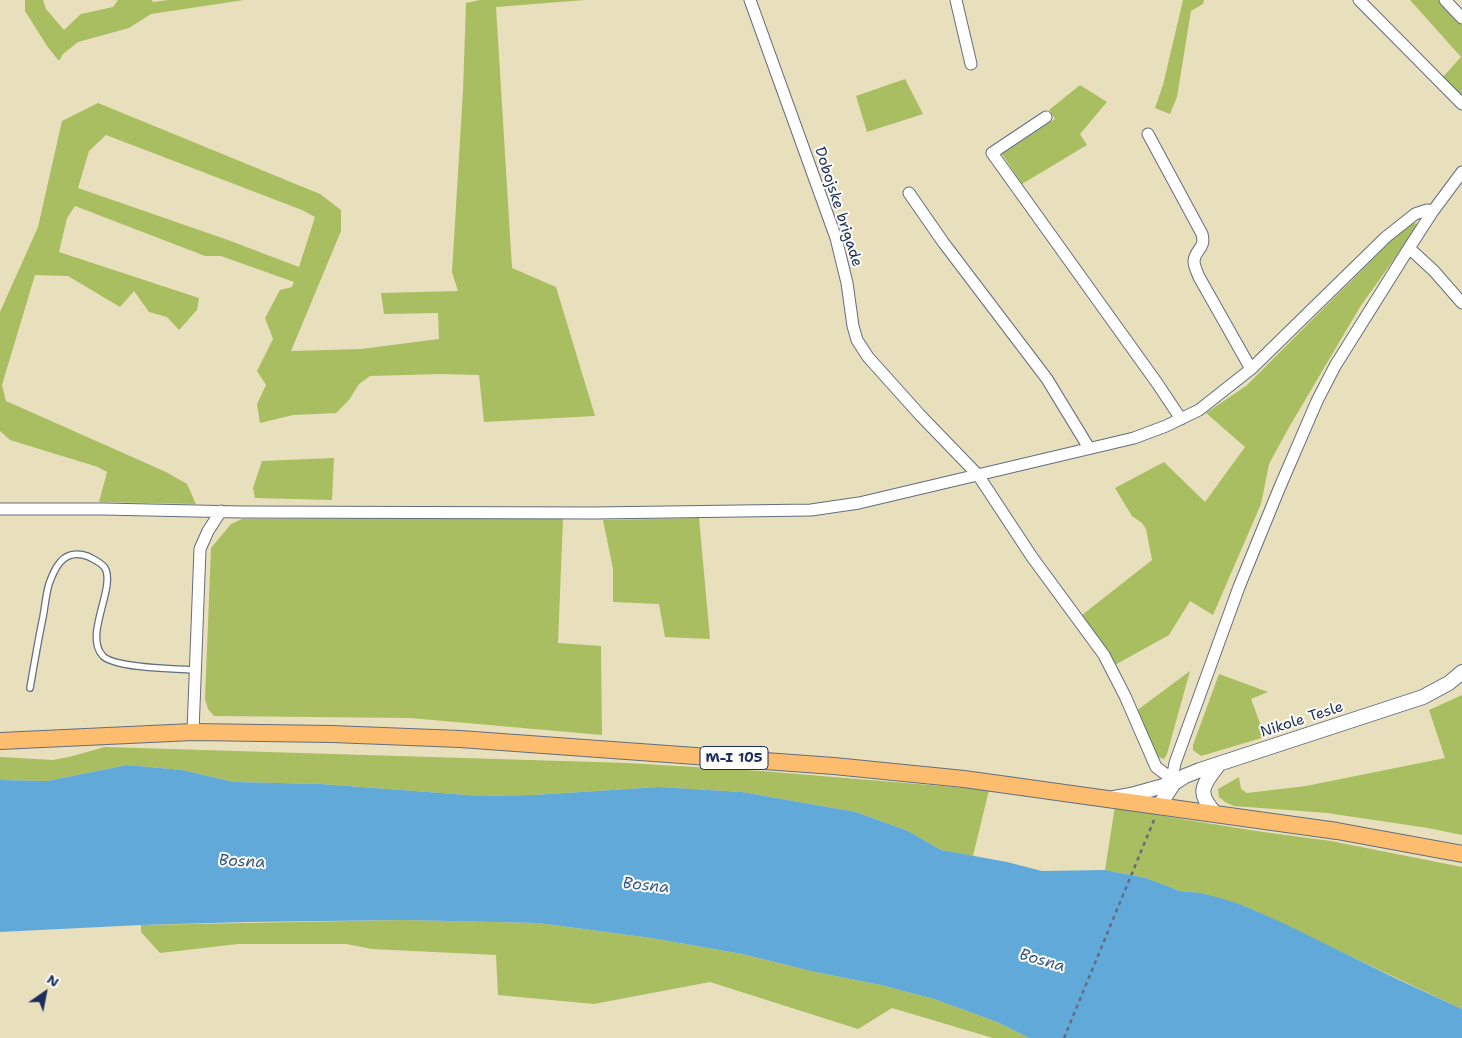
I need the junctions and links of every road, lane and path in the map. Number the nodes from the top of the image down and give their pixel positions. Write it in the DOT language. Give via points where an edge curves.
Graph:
graph roads {
  1 [pos="750,0"];
  2 [pos="956,0"];
  3 [pos="1359,0"];
  4 [pos="1445,0"];
  5 [pos="1462,18"];
  6 [pos="971,64"];
  7 [pos="1462,104"];
  8 [pos="1046,117"];
  9 [pos="1148,134"];
  10 [pos="1462,172"];
  11 [pos="909,193"];
  12 [pos="1433,211"];
  13 [pos="1409,248"];
  14 [pos="1462,303"];
  15 [pos="1251,369"];
  16 [pos="1181,419"];
  17 [pos="1089,448"];
  18 [pos="978,475"];
  19 [pos="0,508"];
  20 [pos="221,511"];
  21 [pos="195,670"];
  22 [pos="1462,672"];
  23 [pos="30,688"];
  24 [pos="193,732"];
  25 [pos="0,741"];
  26 [pos="1219,764"];
  27 [pos="1173,781"];
  28 [pos="1108,799"];
  29 [pos="1160,806"];
  30 [pos="1216,814"];
  31 [pos="1462,854"];
  32 [pos="1064,1038"];
  1 -- 18 [label="street, Dobojske brigade" via="836,238 857,340 868,357"];
  2 -- 6 [label="street"];
  3 -- 7 [label="street"];
  4 -- 5 [label="street"];
  8 -- 16 [label="street" via="992,153"];
  9 -- 15 [label="street" via="1202,234 1202,246 1194,259 1199,277"];
  10 -- 12 [label="street"];
  11 -- 17 [label="street" via="1047,379"];
  12 -- 13 [label="street"];
  12 -- 15 [label="street" via="1416,214 1386,237"];
  13 -- 14 [label="street"];
  13 -- 27 [label="street" via="1335,366 1303,432 1239,587 1179,750"];
  15 -- 16 [label="street" via="1198,410"];
  16 -- 17 [label="street" via="1134,438"];
  17 -- 18 [label="street"];
  18 -- 20 [label="street" via="859,503 810,510 596,513"];
  18 -- 27 [label="street, Dobojske brigade" via="1032,557 1104,655 1156,767"];
  19 -- 20 [label="street"];
  20 -- 21 [label="street" via="200,549"];
  21 -- 23 [label="lane" via="121,664 102,656 96,635 107,575 100,563 91,557 75,554 62,560 49,584"];
  21 -- 24 [label="street"];
  22 -- 26 [label="street, Nikole Tesle" via="1423,697"];
  24 -- 25 [label="main road, M-I 105"];
  24 -- 28 [label="main road, M-I 105" via="460,739 608,749 834,766"];
  26 -- 27 [label="street, Nikole Tesle"];
  26 -- 30 [label="street" via="1208,778 1203,792 1207,805"];
  27 -- 28 [label="street, Nikole Tesle"];
  27 -- 29 [label="street"];
  28 -- 29 [label="main road, M-I 105"];
  29 -- 30 [label="main road, M-I 105"];
  29 -- 32 [label="path"];
  30 -- 31 [label="main road, M-I 105" via="1337,830"];
}
